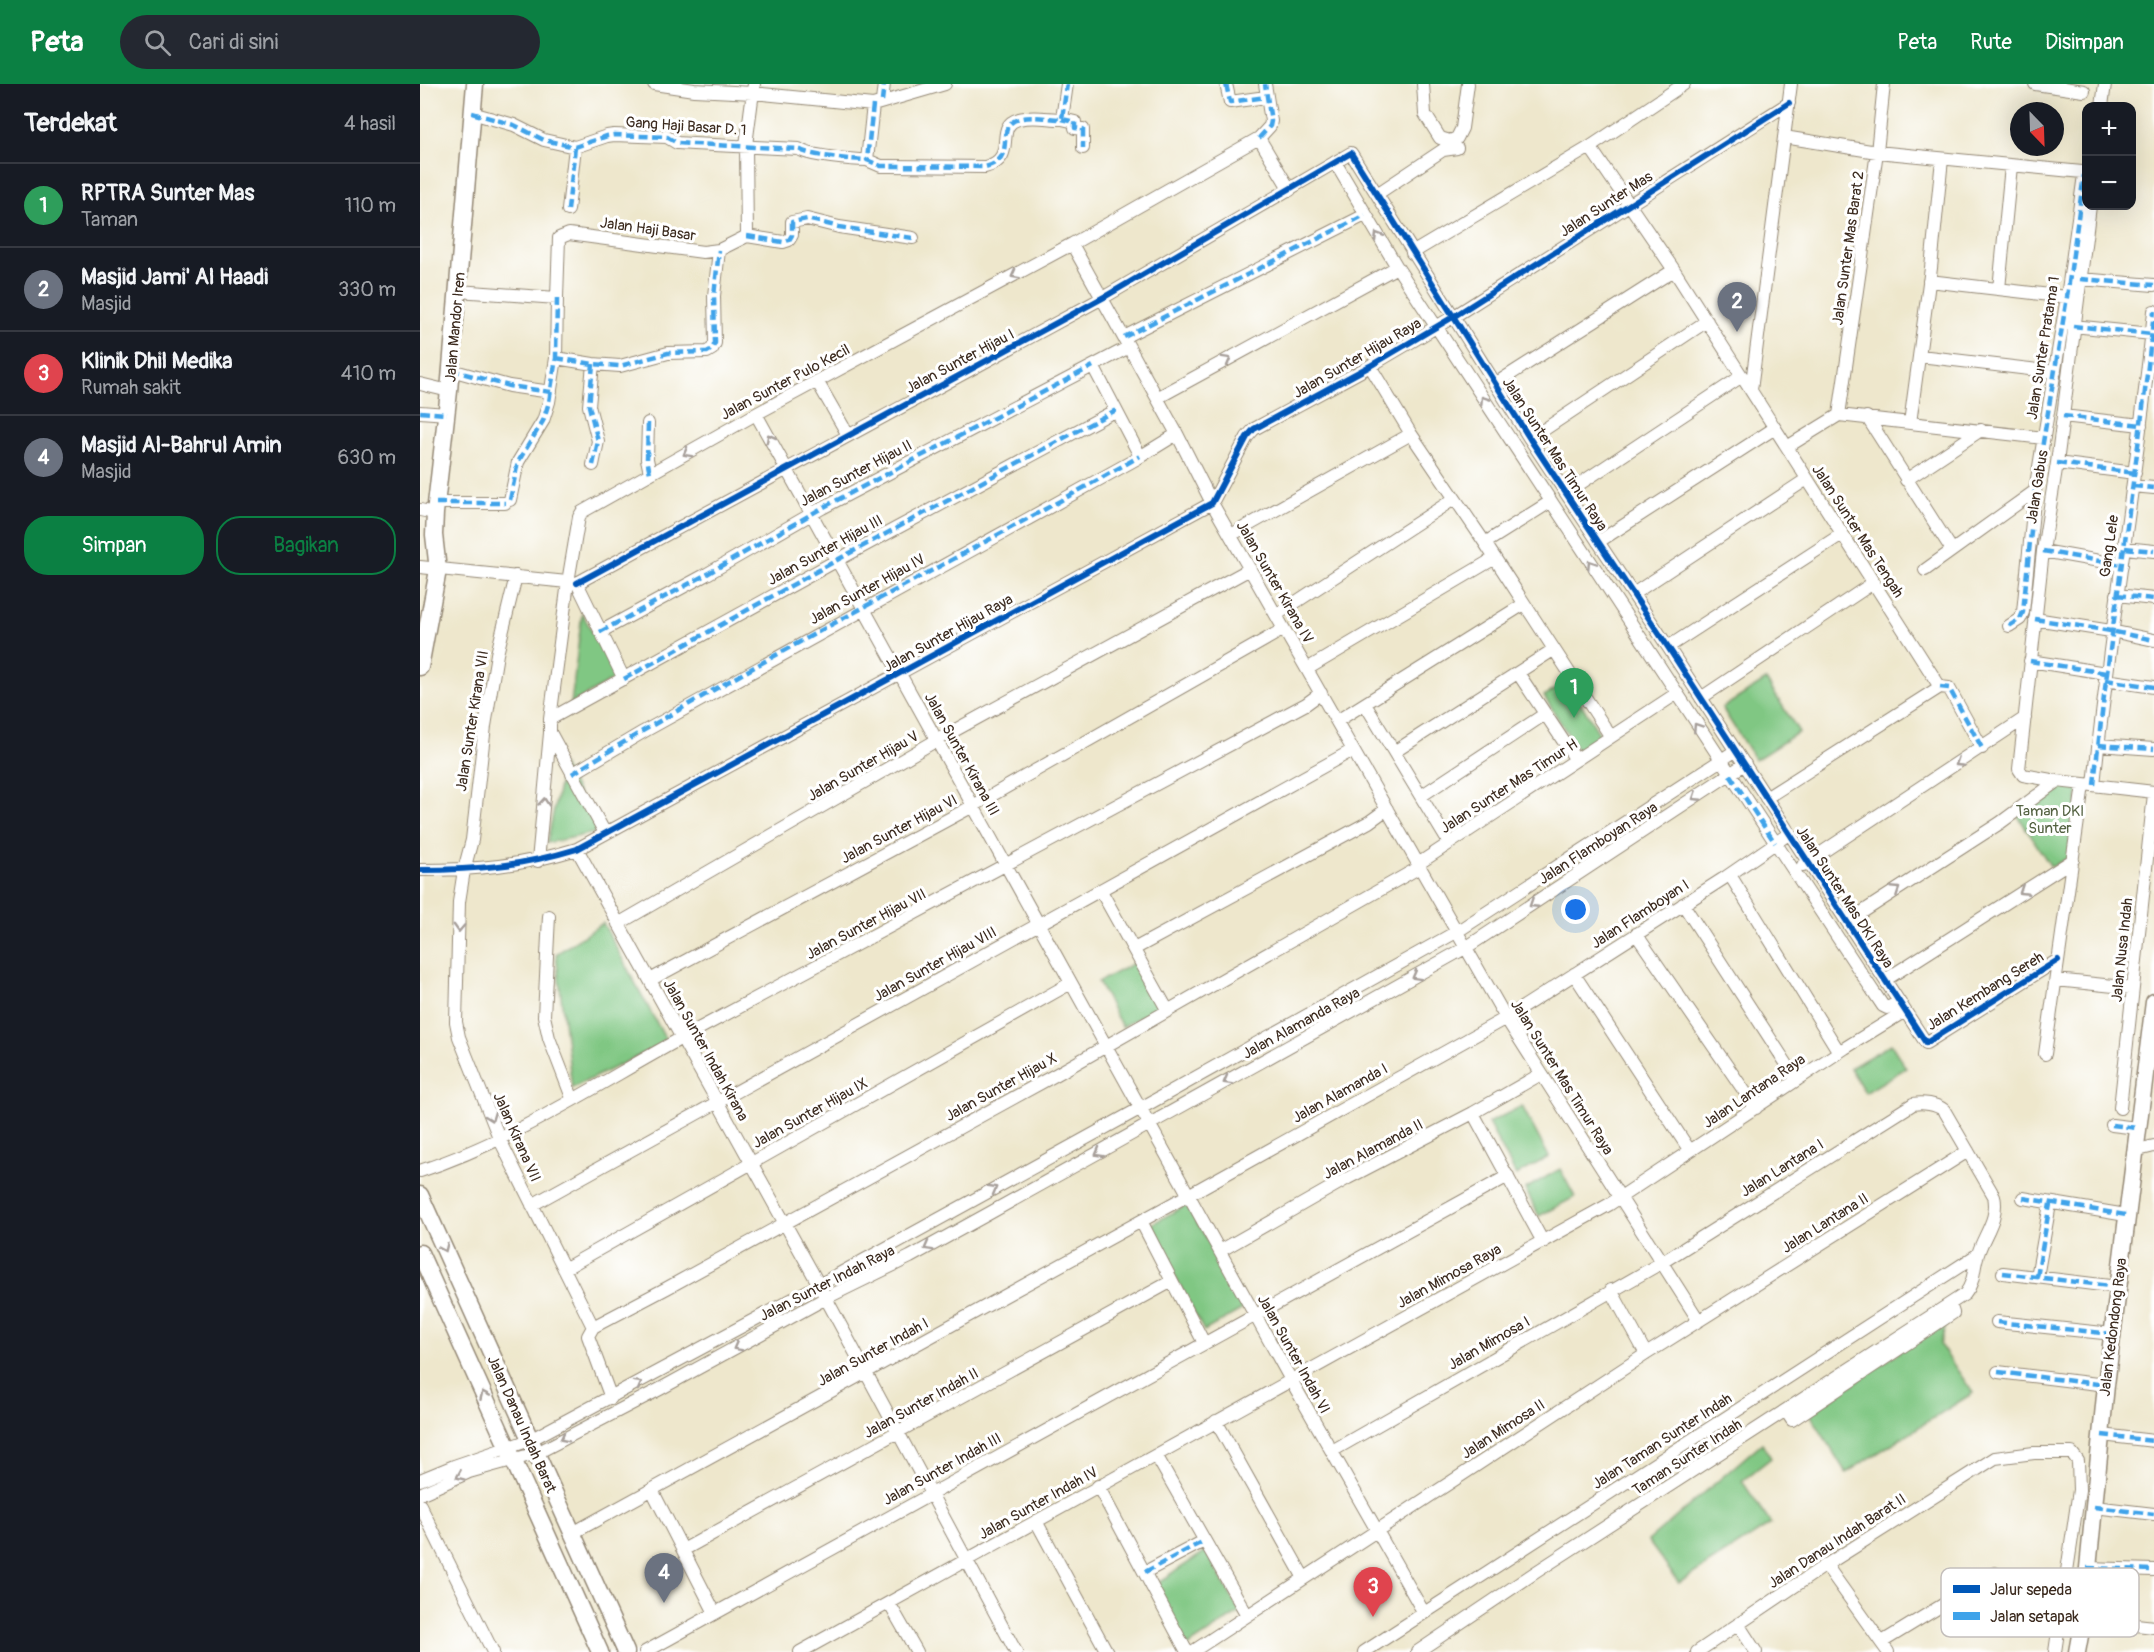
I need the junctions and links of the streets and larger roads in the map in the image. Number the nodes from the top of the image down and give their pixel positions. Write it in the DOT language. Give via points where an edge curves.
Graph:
graph roads {
  1 [pos="476,84"];
  2 [pos="654,84"];
  3 [pos="884,84"];
  4 [pos="945,84"];
  5 [pos="1067,84"];
  6 [pos="1227,84"];
  7 [pos="1423,84"];
  8 [pos="1468,84"];
  9 [pos="1684,84"];
  10 [pos="1791,84"];
  11 [pos="1884,84"];
  12 [pos="2035,84"];
  13 [pos="2105,84"];
  14 [pos="754,89"];
  15 [pos="1266,90"];
  16 [pos="2084,91"];
  17 [pos="2103,102"];
  18 [pos="877,103"];
  19 [pos="1789,103"];
  20 [pos="472,113"];
  21 [pos="1062,119"];
  22 [pos="1784,137"];
  23 [pos="1260,138"];
  24 [pos="1454,144"];
  25 [pos="746,145"];
  26 [pos="575,147"];
  27 [pos="1590,147"];
  28 [pos="1083,148"];
  29 [pos="1877,152"];
  30 [pos="1351,153"];
  31 [pos="1942,159"];
  32 [pos="867,160"];
  33 [pos="1335,162"];
  34 [pos="2012,166"];
  35 [pos="1290,190"];
  36 [pos="1377,194"];
  37 [pos="1628,204"];
  38 [pos="568,210"];
  39 [pos="2089,210"];
  40 [pos="1365,215"];
  41 [pos="747,236"];
  42 [pos="913,238"];
  43 [pos="1072,243"];
  44 [pos="719,250"];
  45 [pos="1412,253"];
  46 [pos="1397,267"];
  47 [pos="1674,270"];
  48 [pos="2080,279"];
  49 [pos="1929,281"];
  50 [pos="2154,285"];
  51 [pos="1999,289"];
  52 [pos="458,291"];
  53 [pos="2067,297"];
  54 [pos="556,298"];
  55 [pos="1102,298"];
  56 [pos="2154,310"];
  57 [pos="1453,317"];
  58 [pos="1707,321"];
  59 [pos="2073,326"];
  60 [pos="1436,327"];
  61 [pos="2153,329"];
  62 [pos="1126,342"];
  63 [pos="1920,356"];
  64 [pos="556,358"];
  65 [pos="593,364"];
  66 [pos="1093,366"];
  67 [pos="1370,366"];
  68 [pos="451,370"];
  69 [pos="2055,372"];
  70 [pos="1742,376"];
  71 [pos="817,381"];
  72 [pos="420,384"];
  73 [pos="1495,384"];
  74 [pos="1751,390"];
  75 [pos="449,391"];
  76 [pos="552,392"];
  77 [pos="1158,398"];
  78 [pos="1116,410"];
  79 [pos="420,412"];
  80 [pos="447,414"];
  81 [pos="756,414"];
  82 [pos="1839,415"];
  83 [pos="2063,416"];
  84 [pos="1867,417"];
  85 [pos="648,423"];
  86 [pos="1910,423"];
  87 [pos="2141,425"];
  88 [pos="1775,428"];
  89 [pos="1981,430"];
  90 [pos="1177,434"];
  91 [pos="1411,434"];
  92 [pos="848,435"];
  93 [pos="2044,438"];
  94 [pos="1530,440"];
  95 [pos="1787,447"];
  96 [pos="1140,456"];
  97 [pos="2056,463"];
  98 [pos="593,465"];
  99 [pos="787,469"];
  100 [pos="650,473"];
  101 [pos="2135,473"];
  102 [pos="1807,479"];
  103 [pos="1906,480"];
  104 [pos="2133,486"];
  105 [pos="2154,488"];
  106 [pos="2035,491"];
  107 [pos="1566,493"];
  108 [pos="1454,499"];
  109 [pos="1550,502"];
  110 [pos="1207,506"];
  111 [pos="430,509"];
  112 [pos="812,514"];
  113 [pos="1842,534"];
  114 [pos="1231,535"];
  115 [pos="1598,542"];
  116 [pos="1485,543"];
  117 [pos="2125,548"];
  118 [pos="1952,550"];
  119 [pos="2043,550"];
  120 [pos="2154,551"];
  121 [pos="1495,558"];
  122 [pos="837,560"];
  123 [pos="2122,565"];
  124 [pos="420,567"];
  125 [pos="1250,569"];
  126 [pos="438,570"];
  127 [pos="1925,570"];
  128 [pos="516,576"];
  129 [pos="572,583"];
  130 [pos="1873,583"];
  131 [pos="1633,594"];
  132 [pos="2117,595"];
  133 [pos="2154,599"];
  134 [pos="1524,603"];
  135 [pos="864,608"];
  136 [pos="1276,615"];
  137 [pos="2035,620"];
  138 [pos="2009,626"];
  139 [pos="1284,629"];
  140 [pos="2111,631"];
  141 [pos="600,632"];
  142 [pos="423,636"];
  143 [pos="2154,640"];
  144 [pos="1668,646"];
  145 [pos="1553,650"];
  146 [pos="2030,661"];
  147 [pos="420,667"];
  148 [pos="1307,669"];
  149 [pos="900,673"];
  150 [pos="1518,673"];
  151 [pos="2106,676"];
  152 [pos="624,679"];
  153 [pos="1940,687"];
  154 [pos="2154,687"];
  155 [pos="1321,693"];
  156 [pos="1676,694"];
  157 [pos="1701,698"];
  158 [pos="1365,704"];
  159 [pos="1545,714"];
  160 [pos="2025,718"];
  161 [pos="550,719"];
  162 [pos="1336,721"];
  163 [pos="550,733"];
  164 [pos="1611,737"];
  165 [pos="937,740"];
  166 [pos="2098,745"];
  167 [pos="1982,748"];
  168 [pos="2154,748"];
  169 [pos="1353,750"];
  170 [pos="1736,751"];
  171 [pos="1394,752"];
  172 [pos="1576,760"];
  173 [pos="1720,761"];
  174 [pos="1745,764"];
  175 [pos="572,774"];
  176 [pos="1730,775"];
  177 [pos="2057,781"];
  178 [pos="2088,785"];
  179 [pos="2154,793"];
  180 [pos="1421,796"];
  181 [pos="1766,798"];
  182 [pos="973,806"];
  183 [pos="1387,809"];
  184 [pos="605,833"];
  185 [pos="1790,833"];
  186 [pos="1449,843"];
  187 [pos="1775,843"];
  188 [pos="577,849"];
  189 [pos="2073,860"];
  190 [pos="538,861"];
  191 [pos="1808,862"];
  192 [pos="1419,865"];
  193 [pos="1007,867"];
  194 [pos="420,870"];
  195 [pos="464,870"];
  196 [pos="1794,872"];
  197 [pos="1730,875"];
  198 [pos="1101,891"];
  199 [pos="1683,904"];
  200 [pos="549,916"];
  201 [pos="1847,922"];
  202 [pos="618,924"];
  203 [pos="1038,924"];
  204 [pos="1458,931"];
  205 [pos="1636,934"];
  206 [pos="1467,947"];
  207 [pos="1134,949"];
  208 [pos="2058,960"];
  209 [pos="1574,974"];
  210 [pos="650,980"];
  211 [pos="1885,980"];
  212 [pos="2056,980"];
  213 [pos="1071,983"];
  214 [pos="2133,988"];
  215 [pos="2154,1002"];
  216 [pos="1902,1006"];
  217 [pos="1168,1011"];
  218 [pos="1506,1018"];
  219 [pos="682,1038"];
  220 [pos="1926,1043"];
  221 [pos="1106,1046"];
  222 [pos="1839,1052"];
  223 [pos="2045,1054"];
  224 [pos="1541,1074"];
  225 [pos="1797,1080"];
  226 [pos="573,1100"];
  227 [pos="717,1102"];
  228 [pos="1141,1108"];
  229 [pos="1755,1108"];
  230 [pos="2120,1108"];
  231 [pos="1473,1113"];
  232 [pos="1150,1125"];
  233 [pos="2112,1125"];
  234 [pos="2137,1128"];
  235 [pos="500,1140"];
  236 [pos="2154,1146"];
  237 [pos="1968,1151"];
  238 [pos="2134,1151"];
  239 [pos="1690,1152"];
  240 [pos="751,1164"];
  241 [pos="420,1171"];
  242 [pos="1508,1176"];
  243 [pos="420,1195"];
  244 [pos="1189,1195"];
  245 [pos="1621,1198"];
  246 [pos="2022,1198"];
  247 [pos="2050,1204"];
  248 [pos="532,1205"];
  249 [pos="2126,1215"];
  250 [pos="1141,1221"];
  251 [pos="785,1224"];
  252 [pos="1543,1242"];
  253 [pos="1220,1251"];
  254 [pos="420,1253"];
  255 [pos="1977,1255"];
  256 [pos="1661,1263"];
  257 [pos="564,1269"];
  258 [pos="2003,1273"];
  259 [pos="2037,1276"];
  260 [pos="1172,1281"];
  261 [pos="819,1285"];
  262 [pos="2118,1287"];
  263 [pos="1611,1290"];
  264 [pos="826,1298"];
  265 [pos="1255,1314"];
  266 [pos="1699,1321"];
  267 [pos="1997,1322"];
  268 [pos="593,1327"];
  269 [pos="2113,1334"];
  270 [pos="1204,1343"];
  271 [pos="1646,1353"];
  272 [pos="866,1372"];
  273 [pos="1998,1372"];
  274 [pos="1291,1380"];
  275 [pos="2106,1385"];
  276 [pos="611,1398"];
  277 [pos="1216,1421"];
  278 [pos="898,1433"];
  279 [pos="2102,1436"];
  280 [pos="2154,1441"];
  281 [pos="534,1446"];
  282 [pos="1332,1451"];
  283 [pos="511,1454"];
  284 [pos="1156,1455"];
  285 [pos="420,1480"];
  286 [pos="1098,1486"];
  287 [pos="652,1490"];
  288 [pos="931,1493"];
  289 [pos="420,1494"];
  290 [pos="420,1505"];
  291 [pos="2094,1508"];
  292 [pos="2154,1514"];
  293 [pos="1036,1521"];
  294 [pos="1377,1530"];
  295 [pos="571,1534"];
  296 [pos="1204,1541"];
  297 [pos="683,1550"];
  298 [pos="966,1560"];
  299 [pos="1826,1565"];
  300 [pos="2067,1568"];
  301 [pos="2087,1568"];
  302 [pos="2139,1570"];
  303 [pos="2154,1570"];
  304 [pos="1144,1572"];
  305 [pos="1304,1578"];
  306 [pos="889,1603"];
  307 [pos="1941,1609"];
  308 [pos="715,1613"];
  309 [pos="1424,1613"];
  310 [pos="1247,1615"];
  311 [pos="1737,1624"];
  312 [pos="2139,1625"];
  313 [pos="2154,1626"];
  314 [pos="2057,1637"];
  315 [pos="2080,1637"];
  316 [pos="1885,1647"];
  317 [pos="808,1650"];
  318 [pos="1425,1650"];
  319 [pos="493,1652"];
  320 [pos="600,1652"];
  321 [pos="626,1652"];
  322 [pos="645,1652"];
  323 [pos="917,1652"];
  324 [pos="1016,1652"];
  325 [pos="1107,1652"];
  326 [pos="1187,1652"];
  327 [pos="1192,1652"];
  328 [pos="1364,1652"];
  329 [pos="1697,1652"];
  330 [pos="1756,1652"];
  331 [pos="2055,1652"];
  332 [pos="2077,1652"];
  1 -- 20 [label="street, Jalan Mandor Iren"];
  2 -- 14 [label="street" via="694,90"];
  3 -- 18 [label="street"];
  4 -- 18 [label="street"];
  5 -- 21 [label="street"];
  6 -- 15 [label="street" via="1230,102"];
  7 -- 24 [label="street" via="1425,114 1440,138"];
  8 -- 24 [label="street" via="1462,128"];
  9 -- 27 [label="street"];
  10 -- 19 [label="street"];
  11 -- 29 [label="street, Jalan Sunter Mas Barat 2"];
  12 -- 16 [label="street"];
  13 -- 17 [label="street"];
  14 -- 18 [label="street"];
  14 -- 25 [label="street"];
  15 -- 23 [label="street" via="1271,121"];
  18 -- 32 [label="street"];
  19 -- 22 [label="street"];
  19 -- 37 [label="street, Jalan Sunter Mas"];
  20 -- 26 [label="street" via="514,125 541,140"];
  20 -- 52 [label="street, Jalan Mandor Iren"];
  21 -- 28 [label="street" via="1083,129"];
  21 -- 32 [label="street, Gang Haji Basar D. 1" via="1020,118 1012,122 1007,128 1000,161 985,167 880,166"];
  22 -- 29 [label="street"];
  22 -- 74 [label="street"];
  23 -- 35 [label="street"];
  23 -- 43 [label="street, Jalan Sunter Pulo Kecil"];
  24 -- 36 [label="street"];
  25 -- 26 [label="street, Gang Haji Basar D. 1" via="677,143 667,137 615,135"];
  25 -- 32 [label="street, Gang Haji Basar D. 1"];
  25 -- 41 [label="street"];
  26 -- 38 [label="street"];
  27 -- 37 [label="street, Jalan Sunter Mas Tengah"];
  27 -- 45 [label="street"];
  29 -- 31 [label="street"];
  29 -- 82 [label="street, Jalan Sunter Mas Barat 2"];
  30 -- 33 [label="street, Jalan Sunter Hijau I"];
  30 -- 36 [label="street, Jalan Sunter Mas Timur Raya"];
  31 -- 34 [label="street"];
  31 -- 49 [label="street"];
  33 -- 35 [label="street, Jalan Sunter Hijau I"];
  33 -- 40 [label="street, Jalan Sunter Mas Timur Raya"];
  34 -- 51 [label="street"];
  34 -- 53 [label="street, Jalan Sunter Pratama 1" via="2084,175"];
  35 -- 55 [label="street, Jalan Sunter Hijau I"];
  36 -- 45 [label="street, Jalan Sunter Mas Timur Raya"];
  37 -- 47 [label="street, Jalan Sunter Mas Tengah"];
  37 -- 57 [label="street, Jalan Sunter Mas"];
  39 -- 48 [label="street, Jalan Gabus"];
  46 -- 40 [label="street, Jalan Sunter Mas Timur Raya, one-way"];
  40 -- 62 [label="street, Jalan Sunter Hijau II"];
  41 -- 42 [label="street" via="783,242 792,235 792,222 807,219"];
  41 -- 44 [label="street, Jalan Haji Basar"];
  43 -- 55 [label="street, Jalan Sunter Kirana IV"];
  43 -- 71 [label="street, Jalan Sunter Pulo Kecil, one-way"];
  44 -- 54 [label="street, Jalan Haji Basar" via="703,252 569,234 558,242"];
  44 -- 65 [label="street" via="712,349 668,353 620,366"];
  45 -- 57 [label="street, Jalan Sunter Mas Timur Raya"];
  46 -- 60 [label="street, Jalan Sunter Mas Timur Raya"];
  77 -- 46 [label="street, one-way"];
  47 -- 58 [label="street, Jalan Sunter Mas Tengah"];
  47 -- 73 [label="street"];
  48 -- 50 [label="street"];
  48 -- 59 [label="street, Jalan Gabus"];
  49 -- 51 [label="street"];
  49 -- 63 [label="street"];
  51 -- 53 [label="street"];
  52 -- 54 [label="street"];
  52 -- 68 [label="street, Jalan Mandor Iren"];
  53 -- 69 [label="street, Jalan Sunter Pratama 1"];
  54 -- 64 [label="street"];
  55 -- 62 [label="street, Jalan Sunter Kirana IV"];
  55 -- 92 [label="street, Jalan Sunter Hijau I"];
  56 -- 61 [label="street, Gang Lele"];
  57 -- 60 [label="street, Jalan Sunter Mas"];
  57 -- 73 [label="street, Jalan Sunter Mas Timur Raya"];
  58 -- 70 [label="street, Jalan Sunter Mas Tengah"];
  58 -- 94 [label="street"];
  59 -- 61 [label="street"];
  59 -- 83 [label="street, Jalan Gabus"];
  60 -- 67 [label="street, Jalan Sunter Hijau Raya"];
  109 -- 60 [label="street, Jalan Sunter Mas Timur Raya, one-way"];
  61 -- 87 [label="street, Gang Lele"];
  62 -- 66 [label="street, Jalan Sunter Hijau II"];
  62 -- 77 [label="street, Jalan Sunter Kirana IV"];
  63 -- 69 [label="street"];
  63 -- 86 [label="street"];
  64 -- 65 [label="street"];
  64 -- 76 [label="street"];
  65 -- 98 [label="street" via="589,406 598,441"];
  66 -- 78 [label="street"];
  66 -- 112 [label="street, Jalan Sunter Hijau II"];
  67 -- 91 [label="street"];
  67 -- 110 [label="street, Jalan Sunter Hijau Raya" via="1254,429"];
  68 -- 75 [label="street, Jalan Mandor Iren"];
  68 -- 76 [label="street" via="509,386"];
  69 -- 93 [label="street, Jalan Sunter Pratama 1"];
  70 -- 74 [label="street, Jalan Sunter Mas Tengah"];
  70 -- 107 [label="street"];
  71 -- 81 [label="street, Jalan Sunter Pulo Kecil"];
  71 -- 92 [label="street"];
  72 -- 75 [label="street"];
  73 -- 94 [label="street, Jalan Sunter Mas Timur Raya"];
  74 -- 88 [label="street, Jalan Sunter Mas Tengah"];
  75 -- 80 [label="street, Jalan Mandor Iren"];
  76 -- 111 [label="street" via="543,421 518,462 508,502"];
  77 -- 90 [label="street, Jalan Sunter Kirana IV"];
  78 -- 96 [label="street"];
  78 -- 122 [label="street, Jalan Sunter Hijau III"];
  79 -- 80 [label="street"];
  80 -- 111 [label="street, Jalan Mandor Iren"];
  99 -- 81 [label="street, Jalan Sunter Kirana III, one-way"];
  81 -- 100 [label="street, Jalan Sunter Pulo Kecil, one-way"];
  82 -- 84 [label="street"];
  82 -- 95 [label="street"];
  83 -- 87 [label="street"];
  83 -- 97 [label="street, Jalan Gabus"];
  84 -- 86 [label="street"];
  84 -- 103 [label="street"];
  85 -- 100 [label="street"];
  86 -- 89 [label="street"];
  87 -- 101 [label="street, Gang Lele"];
  88 -- 95 [label="street, Jalan Sunter Mas Tengah"];
  88 -- 115 [label="street"];
  89 -- 93 [label="street"];
  89 -- 103 [label="street"];
  90 -- 96 [label="street, Jalan Sunter Hijau IV"];
  90 -- 110 [label="street, Jalan Sunter Kirana IV"];
  91 -- 108 [label="street"];
  91 -- 114 [label="street"];
  92 -- 99 [label="street, Jalan Sunter Hijau I"];
  93 -- 106 [label="street, Jalan Sunter Pratama 1"];
  94 -- 107 [label="street, Jalan Sunter Mas Timur Raya"];
  95 -- 102 [label="street, Jalan Sunter Mas Tengah"];
  96 -- 135 [label="street, Jalan Sunter Hijau IV"];
  97 -- 101 [label="street"];
  97 -- 119 [label="street, Jalan Gabus"];
  99 -- 112 [label="street, Jalan Sunter Kirana III"];
  99 -- 129 [label="street, Jalan Sunter Hijau I"];
  100 -- 129 [label="street, Jalan Sunter Pulo Kecil" via="582,512"];
  101 -- 104 [label="street, Gang Lele"];
  102 -- 113 [label="street, Jalan Sunter Mas Tengah"];
  102 -- 131 [label="street"];
  103 -- 118 [label="street"];
  104 -- 105 [label="street"];
  104 -- 117 [label="street, Gang Lele"];
  106 -- 118 [label="street"];
  106 -- 138 [label="street, Jalan Sunter Pratama 1" via="2023,612"];
  107 -- 115 [label="street, Jalan Sunter Mas Timur Raya"];
  108 -- 116 [label="street"];
  108 -- 136 [label="street"];
  109 -- 116 [label="street"];
  156 -- 109 [label="street, Jalan Sunter Mas Timur Raya, one-way"];
  110 -- 114 [label="street, Jalan Sunter Kirana IV"];
  110 -- 149 [label="street, Jalan Sunter Hijau Raya"];
  111 -- 126 [label="street, Jalan Mandor Iren"];
  112 -- 122 [label="street, Jalan Sunter Kirana III"];
  112 -- 141 [label="street, Jalan Sunter Hijau II"];
  113 -- 130 [label="street, Jalan Sunter Mas Tengah"];
  113 -- 144 [label="street"];
  114 -- 125 [label="street, Jalan Sunter Kirana IV"];
  115 -- 131 [label="street, Jalan Sunter Mas Timur Raya"];
  116 -- 121 [label="street"];
  117 -- 120 [label="street"];
  117 -- 123 [label="street, Gang Lele"];
  118 -- 127 [label="street"];
  119 -- 123 [label="street"];
  119 -- 137 [label="street, Jalan Gabus"];
  121 -- 134 [label="street"];
  121 -- 148 [label="street"];
  122 -- 135 [label="street, Jalan Sunter Kirana III"];
  122 -- 152 [label="street, Jalan Sunter Hijau III"];
  123 -- 132 [label="street, Gang Lele"];
  124 -- 126 [label="street"];
  125 -- 136 [label="street, Jalan Sunter Kirana IV"];
  125 -- 165 [label="street, Jalan Sunter Hijau V"];
  126 -- 128 [label="street"];
  126 -- 142 [label="street, Jalan Mandor Iren"];
  128 -- 129 [label="street"];
  128 -- 195 [label="street, Jalan Sunter Kirana VII" via="497,654 472,840"];
  129 -- 141 [label="street"];
  129 -- 161 [label="street, Jalan Sunter Pulo Kecil"];
  130 -- 153 [label="street, Jalan Sunter Mas Tengah"];
  130 -- 157 [label="street"];
  131 -- 144 [label="street, Jalan Sunter Mas Timur Raya"];
  132 -- 133 [label="street"];
  132 -- 140 [label="street, Gang Lele"];
  134 -- 145 [label="street"];
  134 -- 158 [label="street"];
  135 -- 149 [label="street, Jalan Sunter Kirana III"];
  135 -- 175 [label="street, Jalan Sunter Hijau IV"];
  136 -- 139 [label="street, Jalan Sunter Kirana IV"];
  137 -- 140 [label="street"];
  137 -- 146 [label="street, Jalan Gabus"];
  139 -- 148 [label="street, Jalan Sunter Kirana IV"];
  139 -- 182 [label="street, Jalan Sunter Hijau VI"];
  140 -- 143 [label="street"];
  140 -- 151 [label="street, Gang Lele"];
  141 -- 152 [label="street"];
  142 -- 147 [label="street, Jalan Mandor Iren"];
  144 -- 157 [label="street, Jalan Sunter Mas Timur Raya"];
  145 -- 150 [label="street"];
  145 -- 164 [label="street"];
  146 -- 151 [label="street"];
  146 -- 160 [label="street, Jalan Gabus"];
  148 -- 155 [label="street, Jalan Sunter Kirana IV"];
  149 -- 165 [label="street, Jalan Sunter Kirana III"];
  149 -- 184 [label="street, Jalan Sunter Hijau Raya"];
  150 -- 159 [label="street"];
  150 -- 171 [label="street"];
  151 -- 154 [label="street"];
  151 -- 166 [label="street, Gang Lele"];
  152 -- 161 [label="street, Jalan Sunter Hijau III"];
  153 -- 167 [label="street, Jalan Sunter Mas Tengah" via="1949,688"];
  153 -- 181 [label="street"];
  155 -- 162 [label="street, Jalan Sunter Kirana IV"];
  155 -- 193 [label="street, Jalan Sunter Hijau VII"];
  156 -- 164 [label="street, Jalan Sunter Mas Timur H"];
  173 -- 156 [label="street, Jalan Sunter Mas Timur Raya, one-way"];
  157 -- 170 [label="street, Jalan Sunter Mas Timur Raya"];
  158 -- 162 [label="street"];
  158 -- 171 [label="street"];
  159 -- 172 [label="street"];
  159 -- 180 [label="street"];
  160 -- 167 [label="street"];
  160 -- 177 [label="street, Jalan Gabus" via="2020,773"];
  161 -- 163 [label="street, Jalan Sunter Pulo Kecil"];
  162 -- 169 [label="street, Jalan Sunter Kirana IV"];
  163 -- 175 [label="street"];
  190 -- 163 [label="street, Jalan Sunter Pulo Kecil, one-way"];
  164 -- 172 [label="street, Jalan Sunter Mas Timur H"];
  165 -- 182 [label="street, Jalan Sunter Kirana III"];
  165 -- 202 [label="street, Jalan Sunter Hijau V"];
  166 -- 168 [label="street"];
  166 -- 178 [label="street, Gang Lele"];
  167 -- 191 [label="street, one-way"];
  169 -- 183 [label="street, Jalan Sunter Kirana IV"];
  169 -- 198 [label="street, Jalan Sunter Hijau VIII"];
  170 -- 173 [label="street, Jalan Flamboyan Raya"];
  170 -- 174 [label="street, Jalan Sunter Mas Timur Raya"];
  171 -- 180 [label="street"];
  172 -- 186 [label="street, Jalan Sunter Mas Timur H"];
  173 -- 176 [label="street, Jalan Sunter Mas Timur Raya"];
  173 -- 204 [label="street, Jalan Flamboyan Raya"];
  174 -- 176 [label="street, Jalan Flamboyan Raya"];
  174 -- 181 [label="street, Jalan Sunter Mas DKI Raya"];
  175 -- 184 [label="street"];
  176 -- 187 [label="street, Jalan Sunter Mas Timur Raya"];
  176 -- 206 [label="street, Jalan Flamboyan Raya, one-way"];
  177 -- 178 [label="street"];
  201 -- 177 [label="street, one-way" via="2000,823"];
  178 -- 179 [label="street"];
  178 -- 189 [label="street, Gang Lele"];
  179 -- 214 [label="street, Jalan Nusa Indah"];
  180 -- 186 [label="street"];
  181 -- 185 [label="street, Jalan Sunter Mas DKI Raya"];
  182 -- 193 [label="street, Jalan Sunter Kirana III"];
  182 -- 210 [label="street, Jalan Sunter Hijau VI"];
  183 -- 192 [label="street, Jalan Sunter Kirana IV"];
  183 -- 207 [label="street"];
  184 -- 188 [label="street, Jalan Sunter Hijau Raya"];
  185 -- 187 [label="street, Jalan Flamboyan I"];
  185 -- 191 [label="street, Jalan Sunter Mas DKI Raya"];
  186 -- 192 [label="street, Jalan Sunter Mas Timur H"];
  187 -- 196 [label="street, Jalan Sunter Mas Timur Raya"];
  187 -- 197 [label="street, Jalan Flamboyan I"];
  188 -- 190 [label="street, Jalan Sunter Hijau Raya"];
  188 -- 202 [label="street, Jalan Sunter Indah Kirana"];
  189 -- 208 [label="street, Gang Lele"];
  189 -- 211 [label="street, one-way"];
  190 -- 195 [label="street, Jalan Sunter Hijau Raya"];
  191 -- 196 [label="street"];
  191 -- 201 [label="street, Jalan Sunter Mas DKI Raya"];
  192 -- 204 [label="street, Jalan Sunter Kirana IV"];
  192 -- 217 [label="street, Jalan Sunter Hijau X"];
  193 -- 203 [label="street, Jalan Sunter Kirana III"];
  193 -- 219 [label="street, Jalan Sunter Hijau VII"];
  194 -- 195 [label="street, Jalan Sunter Hijau Raya"];
  195 -- 235 [label="street, Jalan Kirana VII, one-way" via="459,902 456,1022"];
  196 -- 216 [label="street, Jalan Sunter Mas Timur Raya" via="1883,1006"];
  197 -- 199 [label="street, Jalan Flamboyan I"];
  197 -- 222 [label="street"];
  198 -- 203 [label="street, Jalan Sunter Hijau VIII"];
  198 -- 207 [label="street"];
  199 -- 205 [label="street, Jalan Flamboyan I"];
  199 -- 225 [label="street"];
  200 -- 226 [label="street" via="544,1016"];
  201 -- 211 [label="street, Jalan Sunter Mas DKI Raya"];
  202 -- 210 [label="street, Jalan Sunter Indah Kirana"];
  203 -- 213 [label="street, Jalan Sunter Kirana III"];
  203 -- 227 [label="street, Jalan Sunter Hijau VIII"];
  204 -- 206 [label="street, Jalan Sunter Mas Timur Raya"];
  204 -- 228 [label="street, Jalan Alamanda Raya"];
  205 -- 209 [label="street, Jalan Flamboyan I"];
  205 -- 229 [label="street"];
  206 -- 218 [label="street, Jalan Sunter Mas Timur Raya"];
  206 -- 232 [label="street, Jalan Alamanda Raya, one-way"];
  207 -- 217 [label="street"];
  208 -- 212 [label="street, Gang Lele"];
  208 -- 220 [label="street, Jalan Kembang Sereh"];
  209 -- 218 [label="street, Jalan Flamboyan I"];
  209 -- 239 [label="street"];
  210 -- 219 [label="street, Jalan Sunter Indah Kirana"];
  211 -- 216 [label="street, Jalan Sunter Mas DKI Raya"];
  212 -- 214 [label="street"];
  212 -- 223 [label="street, Gang Lele"];
  213 -- 221 [label="street, Jalan Sunter Kirana III"];
  213 -- 240 [label="street, Jalan Sunter Hijau IX"];
  214 -- 230 [label="street, Jalan Nusa Indah"];
  215 -- 234 [label="street, Jalan Kedondong Raya"];
  216 -- 220 [label="street, Jalan Sunter Mas DKI Raya"];
  216 -- 222 [label="street, Jalan Lantana Raya"];
  217 -- 221 [label="street, Jalan Sunter Hijau X"];
  218 -- 224 [label="street, Jalan Sunter Mas Timur Raya"];
  218 -- 244 [label="street, Jalan Alamanda I"];
  219 -- 226 [label="street, Jalan Sunter Hijau VII"];
  219 -- 227 [label="street, Jalan Sunter Indah Kirana"];
  221 -- 228 [label="street, Jalan Sunter Kirana III"];
  221 -- 251 [label="street, Jalan Sunter Hijau X"];
  222 -- 225 [label="street, Jalan Lantana Raya"];
  224 -- 231 [label="street, Jalan Alamanda II"];
  224 -- 245 [label="street, Jalan Sunter Mas Timur Raya"];
  225 -- 229 [label="street, Jalan Lantana Raya"];
  226 -- 235 [label="street, Jalan Sunter Hijau VII"];
  227 -- 240 [label="street, Jalan Sunter Indah Kirana"];
  227 -- 248 [label="street, Jalan Sunter Hijau VIII"];
  228 -- 232 [label="street, Jalan Sunter Indah VI"];
  261 -- 228 [label="street, Jalan Sunter Indah Raya, one-way"];
  229 -- 239 [label="street, Jalan Lantana Raya"];
  231 -- 242 [label="street"];
  231 -- 253 [label="street, Jalan Alamanda II"];
  232 -- 244 [label="street, Jalan Sunter Indah VI"];
  232 -- 264 [label="street, Jalan Sunter Indah Raya, one-way" via="910,1257"];
  233 -- 234 [label="street"];
  234 -- 238 [label="street, Jalan Kedondong Raya"];
  235 -- 241 [label="street, Jalan Sunter Hijau VII"];
  235 -- 248 [label="street, Jalan Kirana VII"];
  236 -- 238 [label="street"];
  237 -- 255 [label="street" via="1994,1196 1995,1212"];
  237 -- 256 [label="street, Jalan Lantana I" via="1944,1110 1921,1102 1913,1104"];
  237 -- 266 [label="street, Jalan Lantana II"];
  238 -- 249 [label="street, Jalan Kedondong Raya"];
  239 -- 245 [label="street, Jalan Lantana Raya"];
  240 -- 251 [label="street, Jalan Sunter Indah Kirana"];
  240 -- 257 [label="street, Jalan Sunter Hijau IX"];
  242 -- 252 [label="street"];
  242 -- 265 [label="street, Jalan Sunter Indah III"];
  243 -- 281 [label="street, Jalan Danau Indah Barat, one-way"];
  244 -- 250 [label="street, Jalan Sunter Indah I"];
  244 -- 253 [label="street, Jalan Sunter Indah VI"];
  245 -- 252 [label="street, Jalan Mimosa Raya"];
  245 -- 256 [label="street, Jalan Sunter Mas Timur Raya"];
  246 -- 247 [label="street"];
  247 -- 249 [label="street"];
  247 -- 259 [label="street"];
  248 -- 257 [label="street, Jalan Kirana VII"];
  249 -- 262 [label="street, Jalan Kedondong Raya"];
  250 -- 260 [label="street"];
  250 -- 272 [label="street, Jalan Sunter Indah I"];
  251 -- 261 [label="street, Jalan Sunter Indah Kirana"];
  251 -- 268 [label="street, Jalan Sunter Hijau X"];
  252 -- 274 [label="street, Jalan Mimosa Raya"];
  253 -- 265 [label="street, Jalan Sunter Indah VI"];
  283 -- 254 [label="street, Jalan Danau Indah Barat, one-way"];
  255 -- 309 [label="street, Jalan Taman Sunter Indah"];
  255 -- 318 [label="street, Taman Sunter Indah" via="1971,1287 1965,1294 1546,1566"];
  256 -- 263 [label="street, Jalan Mimosa I"];
  256 -- 266 [label="street, Jalan Sunter Mas Timur Raya"];
  257 -- 268 [label="street, Jalan Kirana VII"];
  258 -- 259 [label="street"];
  259 -- 262 [label="street"];
  260 -- 270 [label="street"];
  260 -- 278 [label="street, Jalan Sunter Indah II"];
  261 -- 264 [label="street, Jalan Sunter Indah Kirana"];
  276 -- 261 [label="street, Jalan Sunter Indah Raya, one-way"];
  262 -- 269 [label="street, Jalan Kedondong Raya"];
  263 -- 271 [label="street"];
  263 -- 282 [label="street, Jalan Mimosa I"];
  264 -- 272 [label="street, Jalan Sunter Indah Kirana"];
  264 -- 281 [label="street, Jalan Sunter Indah Raya, one-way" via="660,1389"];
  265 -- 270 [label="street, Jalan Sunter Indah III"];
  265 -- 274 [label="street, Jalan Sunter Indah VI"];
  266 -- 271 [label="street, Jalan Mimosa II"];
  267 -- 269 [label="street"];
  268 -- 276 [label="street, Jalan Kirana VII" via="588,1336"];
  269 -- 275 [label="street, Jalan Kedondong Raya"];
  270 -- 288 [label="street, Jalan Sunter Indah III"];
  271 -- 294 [label="street, Jalan Mimosa II"];
  272 -- 278 [label="street, Jalan Sunter Indah Kirana"];
  272 -- 287 [label="street, Jalan Sunter Indah I"];
  273 -- 275 [label="street"];
  274 -- 277 [label="street, Jalan Sunter Indah IV"];
  274 -- 282 [label="street, Jalan Sunter Indah VI"];
  275 -- 279 [label="street, Jalan Kedondong Raya"];
  276 -- 281 [label="street, Jalan Sunter Indah Raya"];
  277 -- 284 [label="street, Jalan Sunter Indah IV"];
  277 -- 305 [label="street"];
  278 -- 288 [label="street, Jalan Sunter Indah Kirana"];
  278 -- 297 [label="street, Jalan Sunter Indah II"];
  279 -- 280 [label="street"];
  279 -- 291 [label="street, Jalan Kedondong Raya"];
  281 -- 283 [label="street, Jalan Sunter Indah Raya"];
  281 -- 295 [label="street, Jalan Danau Indah Barat"];
  282 -- 294 [label="street, Jalan Sunter Indah VI"];
  283 -- 285 [label="street" via="454,1466"];
  283 -- 289 [label="street, one-way"];
  283 -- 320 [label="street, Jalan Danau Indah Barat"];
  284 -- 286 [label="street, Jalan Sunter Indah IV"];
  284 -- 296 [label="street"];
  286 -- 293 [label="street, Jalan Sunter Indah IV"];
  286 -- 304 [label="street"];
  287 -- 295 [label="street, Jalan Sunter Indah I"];
  287 -- 297 [label="street"];
  288 -- 298 [label="street, Jalan Sunter Indah Kirana"];
  288 -- 308 [label="street, Jalan Sunter Indah III"];
  290 -- 319 [label="street"];
  291 -- 292 [label="street"];
  291 -- 301 [label="street, Jalan Kedondong Raya"];
  293 -- 298 [label="street, Jalan Sunter Indah IV"];
  293 -- 325 [label="street"];
  294 -- 305 [label="street, Jalan Mimosa II"];
  294 -- 309 [label="street, Jalan Sunter Indah VI"];
  295 -- 321 [label="street, Jalan Danau Indah Barat"];
  296 -- 304 [label="street"];
  296 -- 310 [label="street"];
  297 -- 308 [label="street"];
  298 -- 306 [label="street, Jalan Sunter Indah IV"];
  298 -- 324 [label="street, Jalan Sunter Indah Kirana"];
  299 -- 300 [label="street, Jalan Danau Indah Barat II" via="1995,1458 2058,1452 2072,1453 2078,1458 2079,1490"];
  299 -- 311 [label="street, Jalan Danau Indah Barat II"];
  299 -- 316 [label="street"];
  302 -- 303 [label="street"];
  304 -- 326 [label="street"];
  305 -- 310 [label="street, Jalan Mimosa II"];
  306 -- 317 [label="street, Jalan Sunter Indah IV"];
  306 -- 323 [label="street"];
  307 -- 316 [label="street"];
  308 -- 322 [label="street, Jalan Sunter Indah III"];
  309 -- 328 [label="street, Jalan Taman Sunter Indah"];
  310 -- 327 [label="street, Jalan Mimosa II"];
  311 -- 329 [label="street, Jalan Danau Indah Barat II"];
  311 -- 330 [label="street"];
  312 -- 313 [label="street"];
  314 -- 331 [label="street, Jalan Danau Indah Barat II"];
  315 -- 332 [label="street, Jalan Kedondong Raya"];
}
